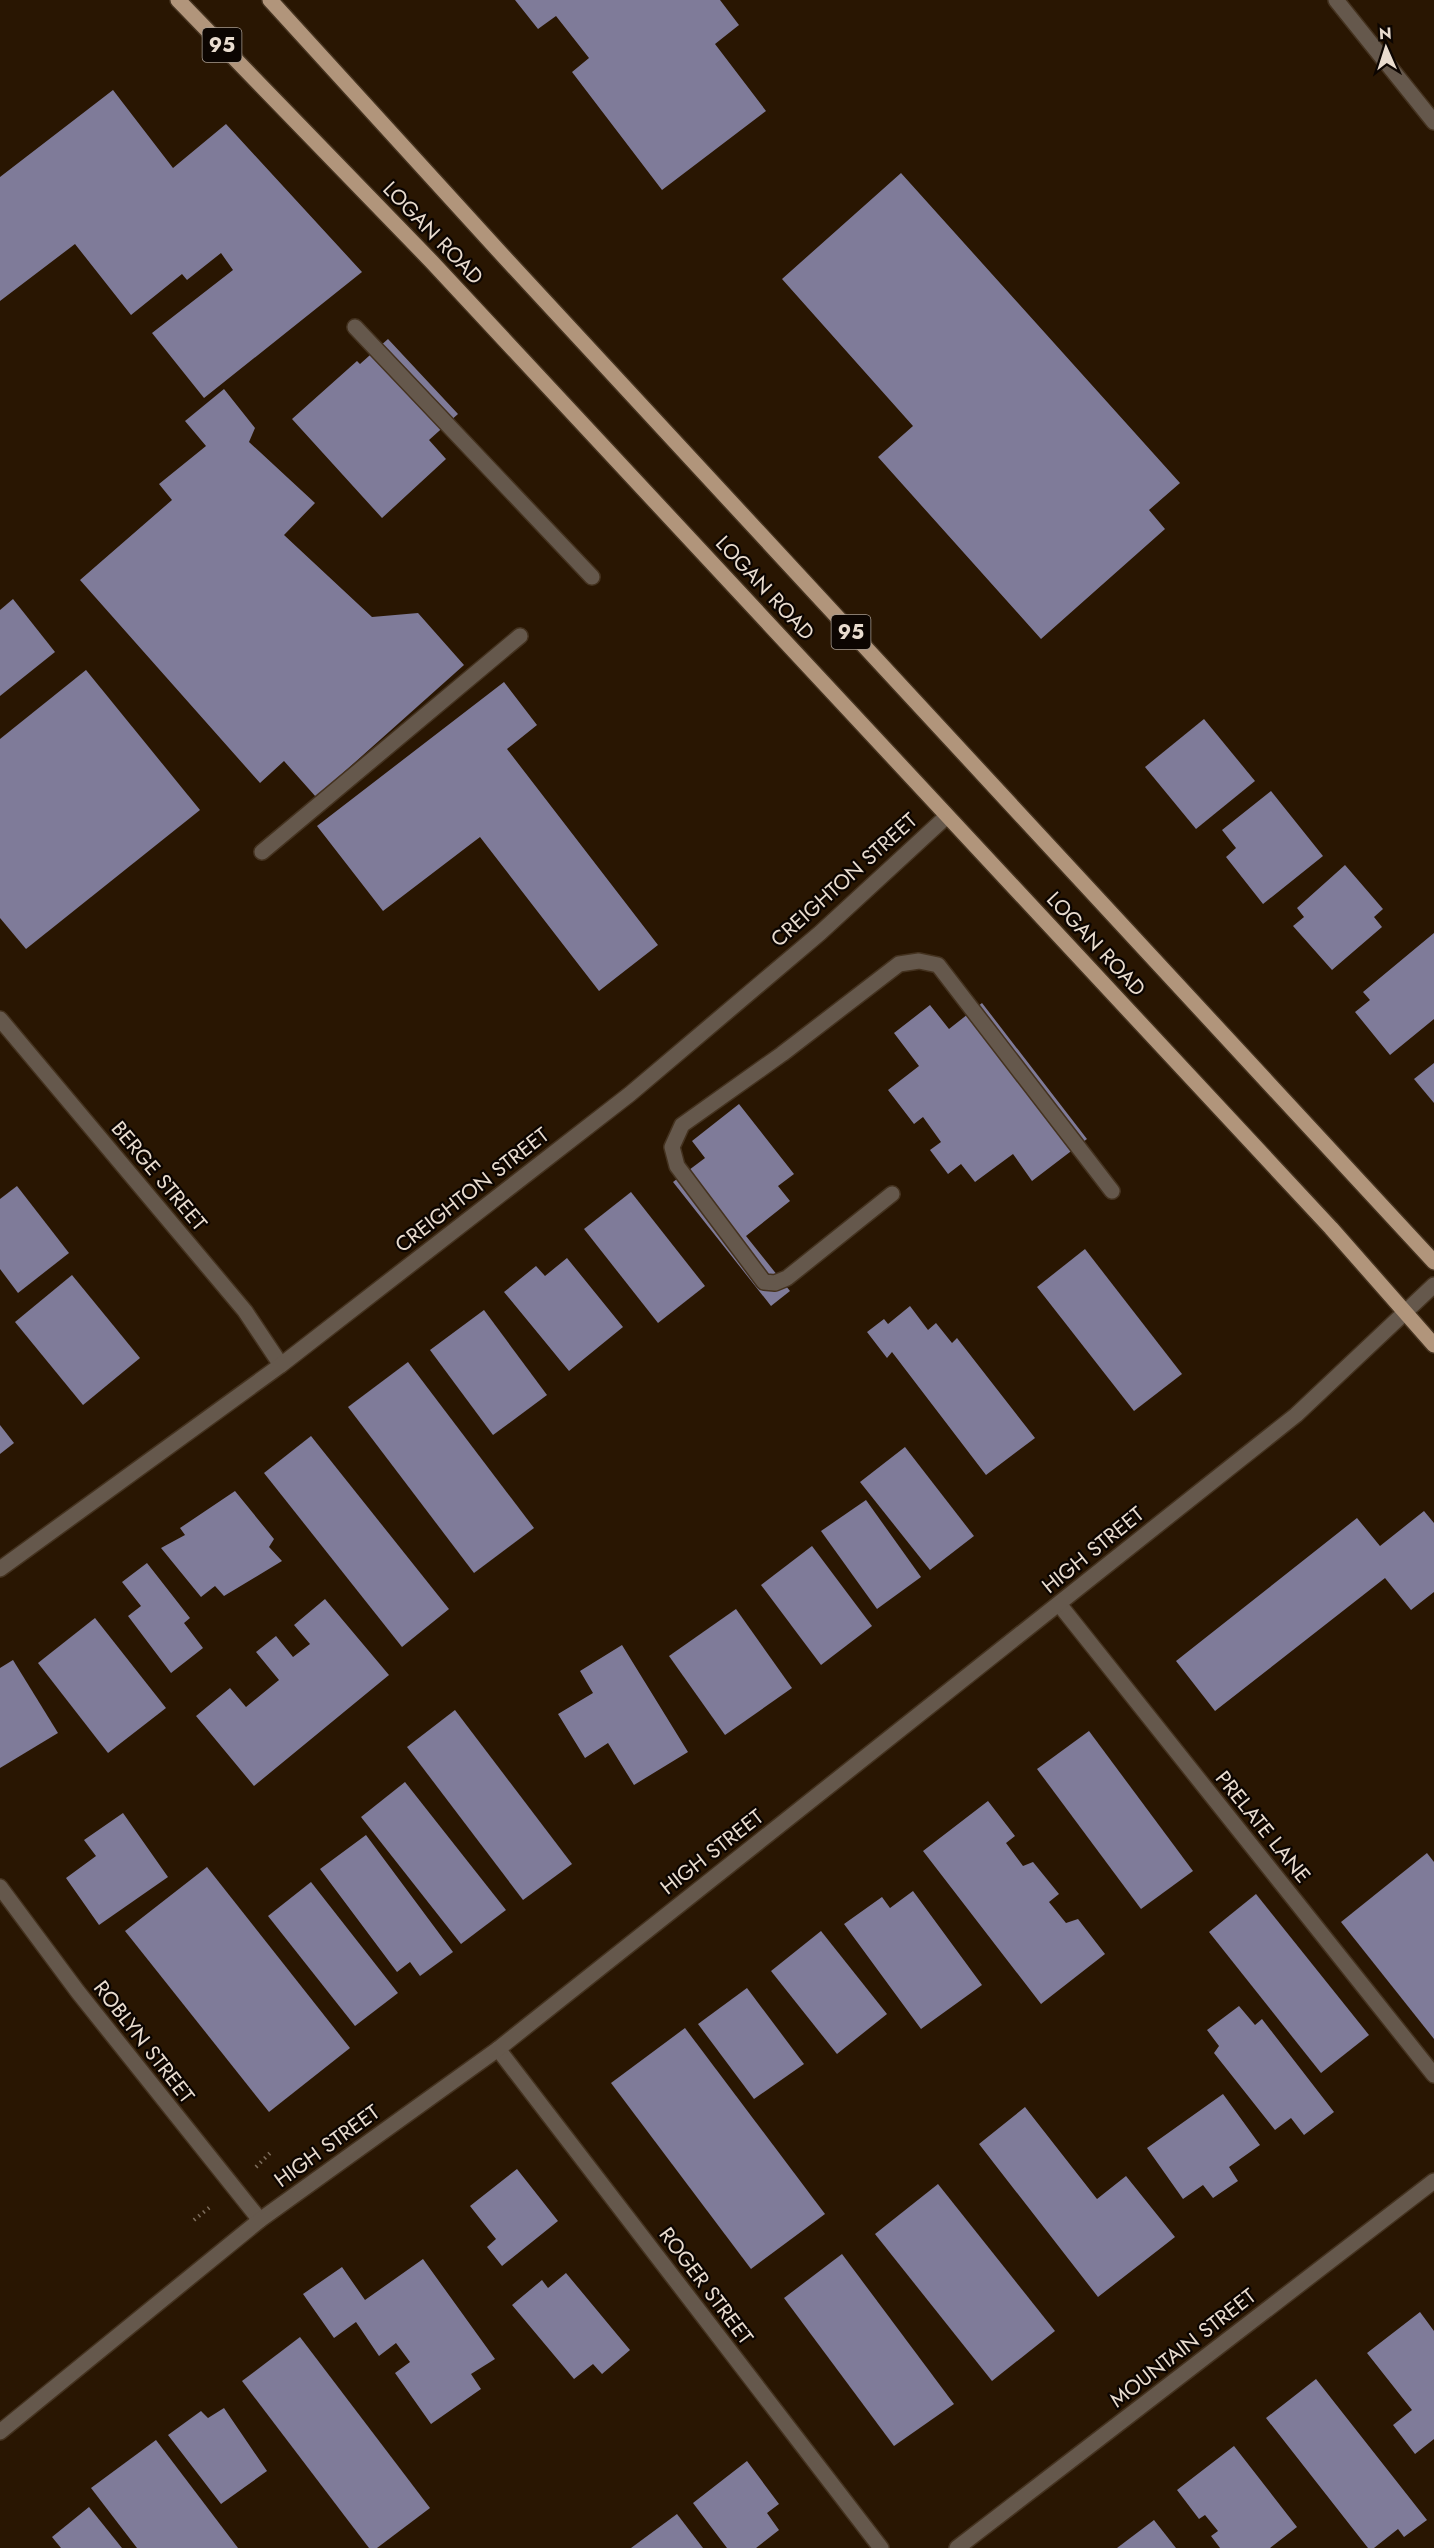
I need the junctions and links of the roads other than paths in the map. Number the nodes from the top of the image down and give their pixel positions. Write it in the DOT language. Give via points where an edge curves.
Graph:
graph roads {
  1 [pos="178,0"];
  2 [pos="270,0"];
  3 [pos="1336,0"];
  4 [pos="1434,122"];
  5 [pos="355,327"];
  6 [pos="592,577"];
  7 [pos="520,636"];
  8 [pos="947,816"];
  9 [pos="262,852"];
  10 [pos="0,1018"];
  11 [pos="1112,1191"];
  12 [pos="892,1194"];
  13 [pos="1434,1262"];
  14 [pos="1434,1285"];
  15 [pos="1406,1311"];
  16 [pos="1434,1345"];
  17 [pos="281,1365"];
  18 [pos="0,1569"];
  19 [pos="1059,1604"];
  20 [pos="0,1887"];
  21 [pos="498,2049"];
  22 [pos="1434,2075"];
  23 [pos="1434,2181"];
  24 [pos="260,2220"];
  25 [pos="0,2432"];
  26 [pos="881,2548"];
  27 [pos="957,2548"];
  1 -- 8 [label="main road, LOGAN ROAD / 95" via="431,261"];
  2 -- 13 [label="main road, LOGAN ROAD / 95"];
  3 -- 4 [label="street"];
  5 -- 6 [label="street"];
  7 -- 9 [label="street"];
  8 -- 15 [label="main road, LOGAN ROAD / 95"];
  8 -- 17 [label="street, CREIGHTON STREET" via="829,925 630,1094"];
  10 -- 17 [label="street, BERGE STREET" via="244,1311"];
  11 -- 12 [label="street" via="938,965 919,960 898,964 682,1125 672,1147 677,1166 764,1282 787,1278"];
  14 -- 15 [label="street, HIGH STREET"];
  15 -- 16 [label="main road, LOGAN ROAD / 95"];
  15 -- 19 [label="street, HIGH STREET" via="1296,1415"];
  17 -- 18 [label="street, CREIGHTON STREET"];
  19 -- 21 [label="street, HIGH STREET"];
  19 -- 22 [label="street, PRELATE LANE"];
  20 -- 24 [label="street, ROBLYN STREET" via="78,1992"];
  21 -- 24 [label="street, HIGH STREET"];
  21 -- 26 [label="street, ROGER STREET"];
  23 -- 27 [label="street, MOUNTAIN STREET"];
  24 -- 25 [label="street, HIGH STREET"];
}
